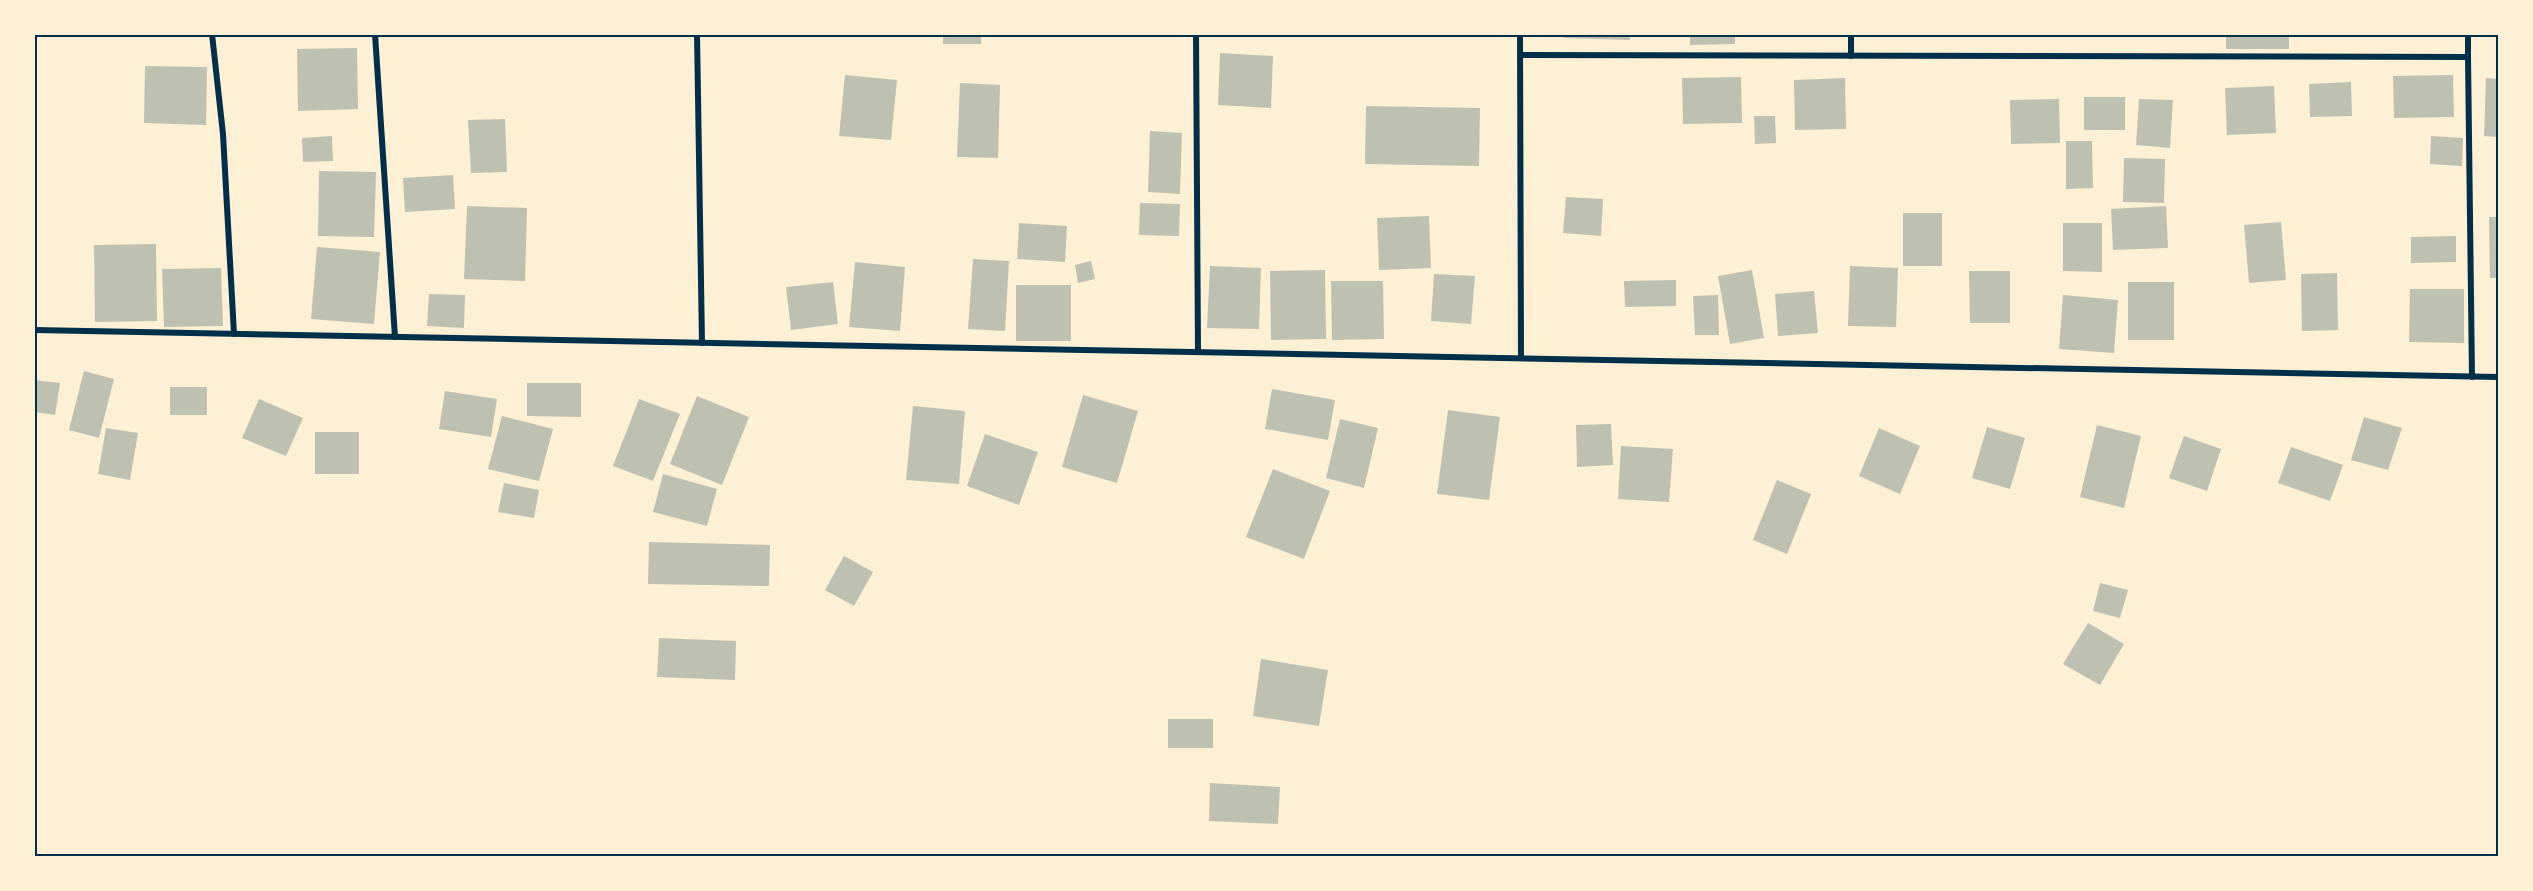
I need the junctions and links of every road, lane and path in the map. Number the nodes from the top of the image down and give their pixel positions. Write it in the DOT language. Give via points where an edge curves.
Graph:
graph roads {
  1 [pos="212,34"];
  2 [pos="375,34"];
  3 [pos="697,34"];
  4 [pos="1196,34"];
  5 [pos="1520,34"];
  6 [pos="1851,34"];
  7 [pos="2468,34"];
  8 [pos="1520,55"];
  9 [pos="1851,56"];
  10 [pos="2468,57"];
  11 [pos="34,330"];
  12 [pos="234,334"];
  13 [pos="395,337"];
  14 [pos="702,343"];
  15 [pos="1198,352"];
  16 [pos="1521,358"];
  17 [pos="2472,377"];
  18 [pos="2499,377"];
  1 -- 12 [label="street" via="223,134"];
  2 -- 13 [label="street"];
  3 -- 14 [label="street"];
  4 -- 15 [label="street"];
  5 -- 8 [label="street"];
  6 -- 9 [label="street"];
  7 -- 10 [label="street"];
  8 -- 9 [label="street"];
  8 -- 16 [label="street"];
  9 -- 10 [label="street"];
  10 -- 17 [label="street"];
  11 -- 12 [label="street"];
  12 -- 13 [label="street"];
  13 -- 14 [label="street"];
  14 -- 15 [label="street"];
  15 -- 16 [label="street"];
  16 -- 17 [label="street"];
  17 -- 18 [label="street"];
}
